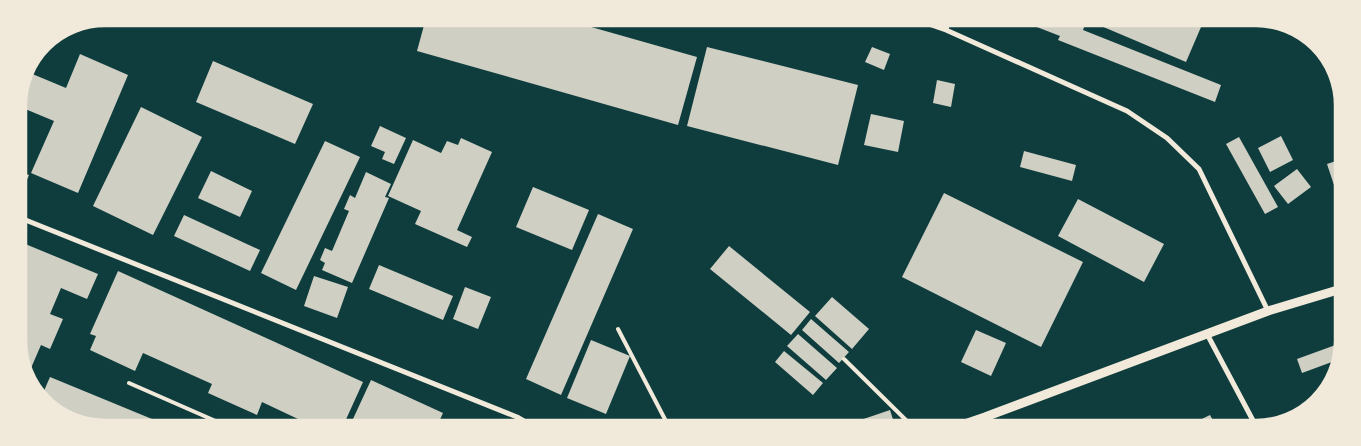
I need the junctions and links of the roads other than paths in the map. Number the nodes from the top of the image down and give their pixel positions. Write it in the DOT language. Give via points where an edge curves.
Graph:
graph roads {
  1 [pos="934,26"];
  2 [pos="948,26"];
  3 [pos="946,30"];
  4 [pos="26,220"];
  5 [pos="1335,292"];
  6 [pos="1268,311"];
  7 [pos="618,329"];
  8 [pos="1207,334"];
  9 [pos="844,359"];
  10 [pos="129,383"];
  11 [pos="213,420"];
  12 [pos="523,420"];
  13 [pos="665,420"];
  14 [pos="906,420"];
  15 [pos="975,420"];
  16 [pos="1253,420"];
  1 -- 3 [label="street"];
  2 -- 3 [label="lane"];
  3 -- 6 [label="street" via="1127,111 1167,138 1199,169"];
  4 -- 12 [label="street"];
  5 -- 6 [label="street"];
  6 -- 8 [label="street"];
  7 -- 13 [label="lane"];
  8 -- 15 [label="street"];
  8 -- 16 [label="street"];
  9 -- 14 [label="lane"];
  10 -- 11 [label="lane"];
}
